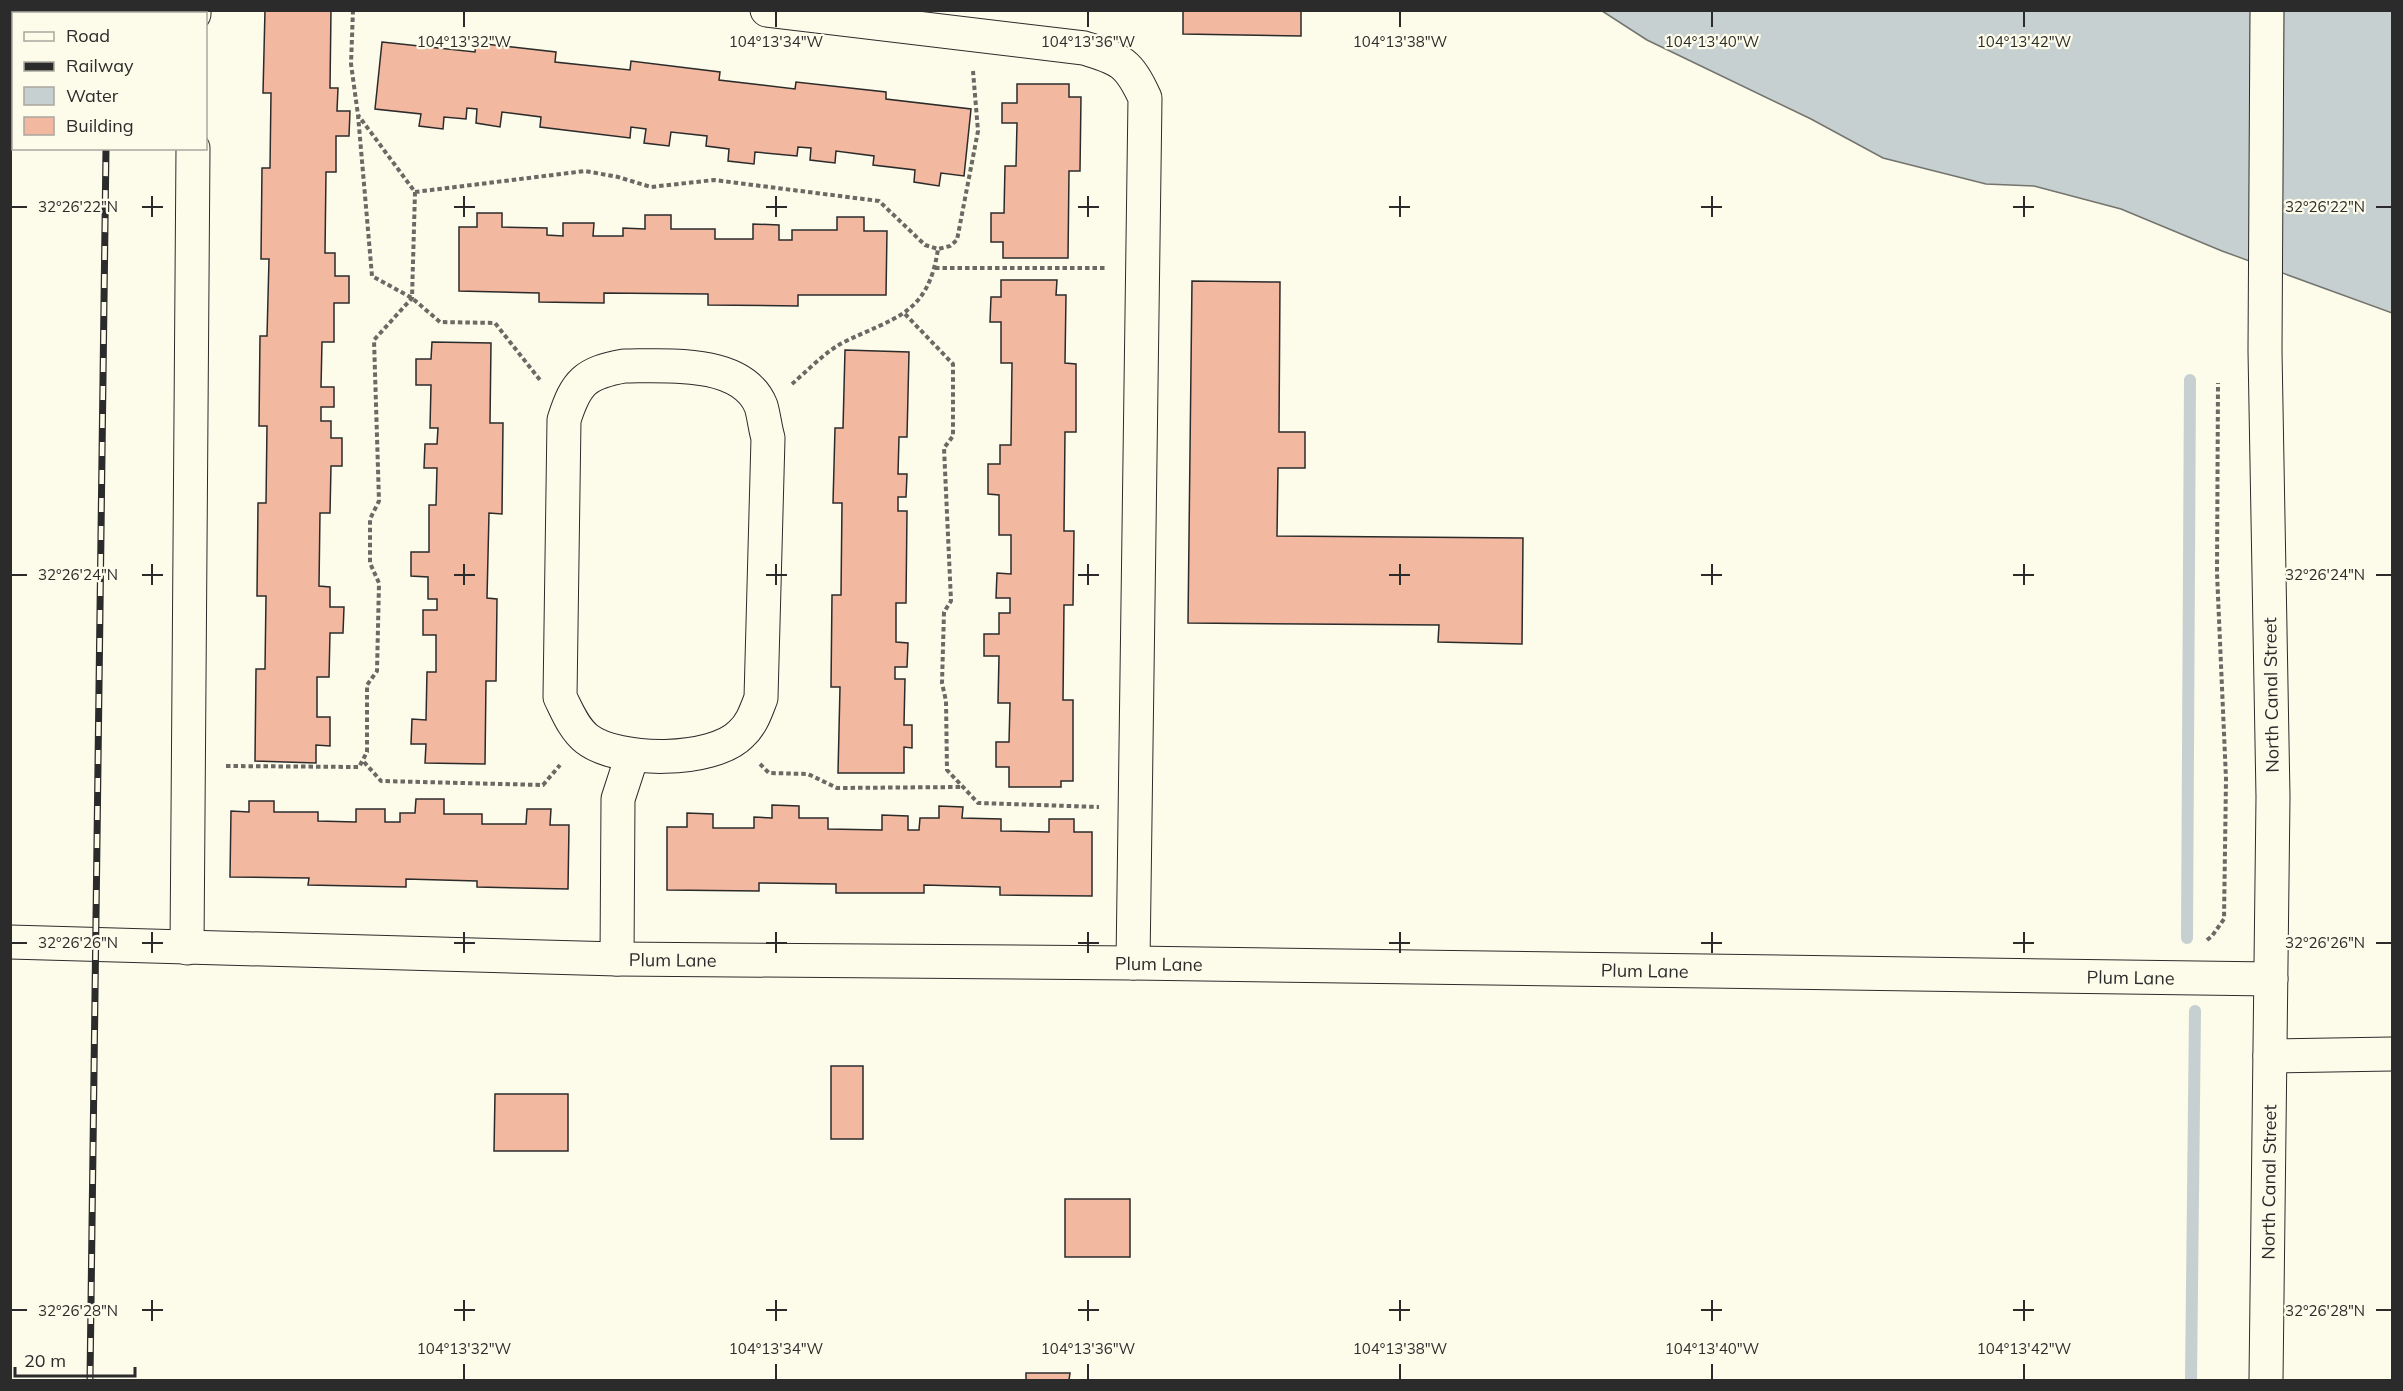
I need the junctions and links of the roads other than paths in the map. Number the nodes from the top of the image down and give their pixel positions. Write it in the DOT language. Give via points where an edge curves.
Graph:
graph roads {
  1 [pos="767,10"];
  2 [pos="2266,10"];
  3 [pos="193,150"];
  4 [pos="632,756"];
  5 [pos="10,942"];
  6 [pos="187,948"];
  7 [pos="617,959"];
  8 [pos="1132,963"];
  9 [pos="2271,979"];
  10 [pos="2392,1054"];
  11 [pos="2270,1056"];
  12 [pos="2266,1380"];
  1 -- 8 [label="street" via="1084,48 1116,57 1135,76 1145,98"];
  2 -- 9 [label="street, North Canal Street"];
  3 -- 6 [label="street"];
  4 -- 4 [label="street" via="688,755 715,748 740,736 755,716 761,698 768,438 760,405 751,391 729,375 699,367 624,366 599,370 578,387 564,420 561,697 587,739"];
  4 -- 7 [label="street" via="618,799"];
  5 -- 6 [label="street, Plum Lane"];
  6 -- 7 [label="street, Plum Lane"];
  7 -- 8 [label="street, Plum Lane"];
  8 -- 9 [label="street, Plum Lane"];
  9 -- 11 [label="street, North Canal Street"];
  10 -- 11 [label="street"];
  11 -- 12 [label="street, North Canal Street"];
}
